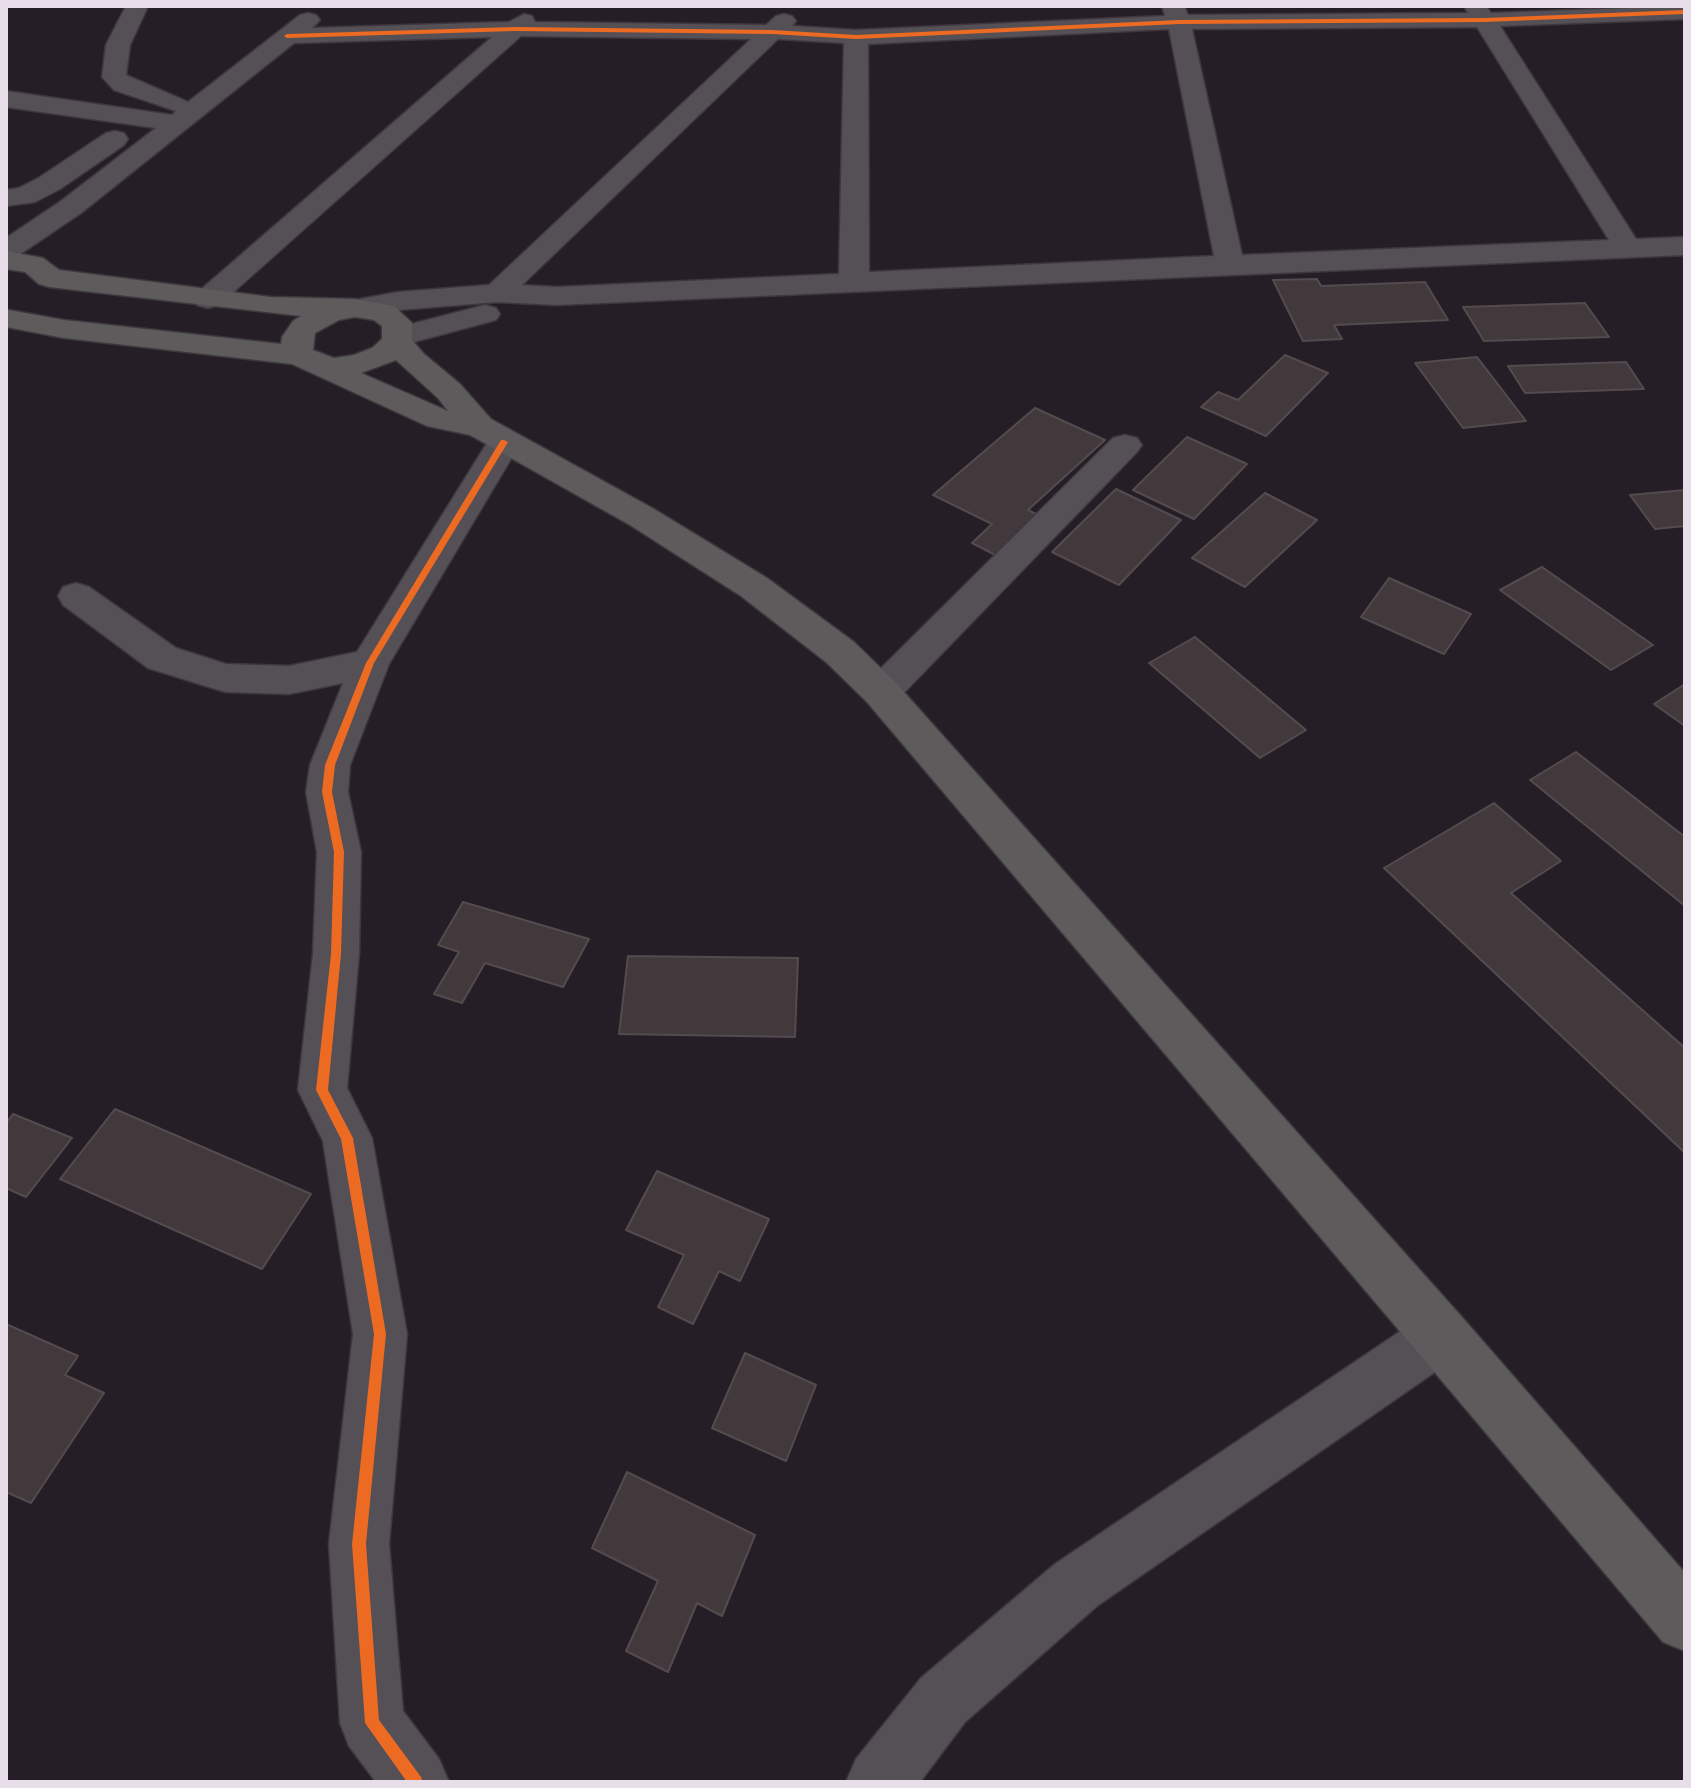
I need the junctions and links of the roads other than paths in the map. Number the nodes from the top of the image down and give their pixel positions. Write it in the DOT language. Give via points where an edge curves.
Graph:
graph roads {
  1 [pos="137,6"];
  2 [pos="326,6"];
  3 [pos="541,6"];
  4 [pos="801,6"];
  5 [pos="1685,12"];
  6 [pos="1480,13"];
  7 [pos="1176,14"];
  8 [pos="515,29"];
  9 [pos="772,32"];
  10 [pos="287,36"];
  11 [pos="856,37"];
  12 [pos="6,99"];
  13 [pos="186,116"];
  14 [pos="144,117"];
  15 [pos="6,198"];
  16 [pos="71,207"];
  17 [pos="1685,246"];
  18 [pos="1627,247"];
  19 [pos="6,251"];
  20 [pos="6,260"];
  21 [pos="1230,264"];
  22 [pos="47,275"];
  23 [pos="854,284"];
  24 [pos="497,293"];
  25 [pos="557,296"];
  26 [pos="208,299"];
  27 [pos="354,308"];
  28 [pos="8,319"];
  29 [pos="398,339"];
  30 [pos="306,359"];
  31 [pos="492,434"];
  32 [pos="1125,445"];
  33 [pos="76,596"];
  34 [pos="370,663"];
  35 [pos="881,692"];
  36 [pos="1442,1335"];
  37 [pos="1685,1620"];
  38 [pos="416,1782"];
  39 [pos="879,1782"];
  1 -- 13 [label="street" via="118,45 114,77"];
  2 -- 10 [label="street"];
  3 -- 8 [label="street"];
  4 -- 9 [label="street"];
  5 -- 6 [label="street"];
  6 -- 7 [label="street"];
  6 -- 18 [label="street"];
  7 -- 11 [label="street"];
  7 -- 21 [label="street"];
  8 -- 9 [label="street"];
  8 -- 10 [label="street"];
  8 -- 26 [label="street"];
  9 -- 11 [label="street"];
  9 -- 24 [label="street"];
  10 -- 13 [label="street"];
  11 -- 23 [label="street"];
  12 -- 14 [label="street"];
  13 -- 14 [label="street"];
  13 -- 16 [label="street"];
  14 -- 15 [label="street" via="50,183 25,196"];
  16 -- 19 [label="street"];
  16 -- 22 [label="street"];
  17 -- 18 [label="street"];
  18 -- 21 [label="street"];
  20 -- 22 [label="main road" via="33,264"];
  21 -- 23 [label="street"];
  22 -- 26 [label="main road"];
  22 -- 28 [label="main road" via="49,286 36,304"];
  23 -- 25 [label="street"];
  24 -- 25 [label="street"];
  24 -- 27 [label="street"];
  25 -- 29 [label="street"];
  26 -- 27 [label="main road"];
  27 -- 29 [label="main road" via="383,312 397,323"];
  27 -- 30 [label="main road" via="316,318 304,327 296,347"];
  28 -- 30 [label="main road"];
  29 -- 30 [label="main road" via="383,355 360,364 334,367"];
  29 -- 31 [label="main road" via="413,361"];
  30 -- 31 [label="main road" via="439,419"];
  31 -- 34 [label="street"];
  31 -- 35 [label="main road" via="754,587 840,652"];
  32 -- 35 [label="street"];
  33 -- 34 [label="street" via="162,658 226,678 289,680"];
  34 -- 38 [label="street" via="330,765 327,792 339,852 336,954 322,1090 347,1138 380,1334 359,1544 372,1723"];
  35 -- 36 [label="main road"];
  36 -- 37 [label="main road"];
  36 -- 39 [label="street" via="1076,1585 943,1700"];
}
